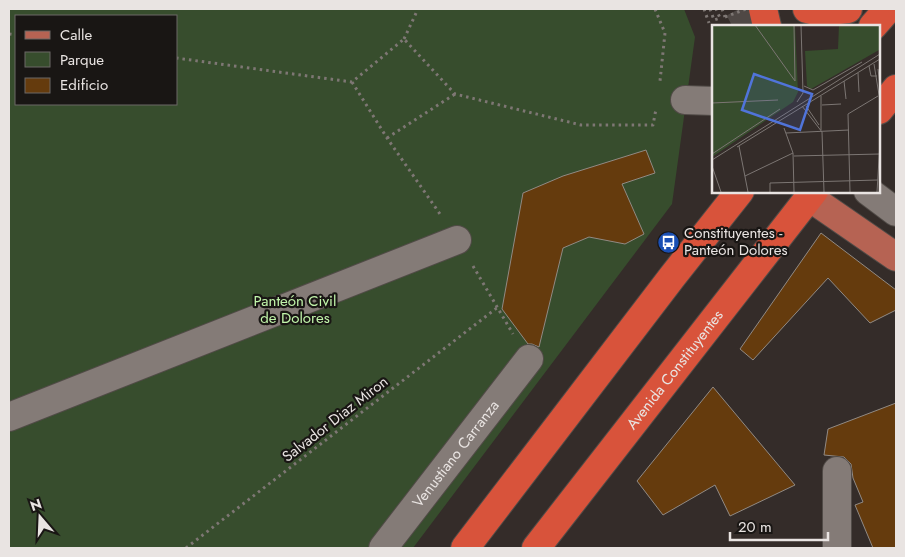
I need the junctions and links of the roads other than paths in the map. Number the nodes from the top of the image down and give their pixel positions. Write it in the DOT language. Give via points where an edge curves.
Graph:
graph roads {
  1 [pos="763,9"];
  2 [pos="848,9"];
  3 [pos="888,9"];
  4 [pos="814,14"];
  5 [pos="767,25"];
  6 [pos="875,25"];
  7 [pos="896,89"];
  8 [pos="685,100"];
  9 [pos="712,102"];
  10 [pos="880,109"];
  11 [pos="720,192"];
  12 [pos="739,192"];
  13 [pos="869,192"];
  14 [pos="812,194"];
  15 [pos="896,212"];
  16 [pos="457,240"];
  17 [pos="696,247"];
  18 [pos="896,256"];
  19 [pos="529,359"];
  20 [pos="9,417"];
  21 [pos="837,471"];
  22 [pos="383,548"];
  23 [pos="465,548"];
  24 [pos="536,548"];
  25 [pos="837,548"];
  1 -- 5 [label="highway"];
  2 -- 4 [label="highway"];
  3 -- 6 [label="highway"];
  7 -- 10 [label="highway"];
  8 -- 9 [label="street"];
  11 -- 17 [label="highway"];
  12 -- 17 [label="highway"];
  13 -- 15 [label="street"];
  14 -- 18 [label="main road"];
  14 -- 24 [label="highway, Avenida Constituyentes"];
  16 -- 20 [label="street"];
  17 -- 23 [label="highway"];
  19 -- 22 [label="street, Venustiano Carranza"];
  21 -- 25 [label="street"];
}
